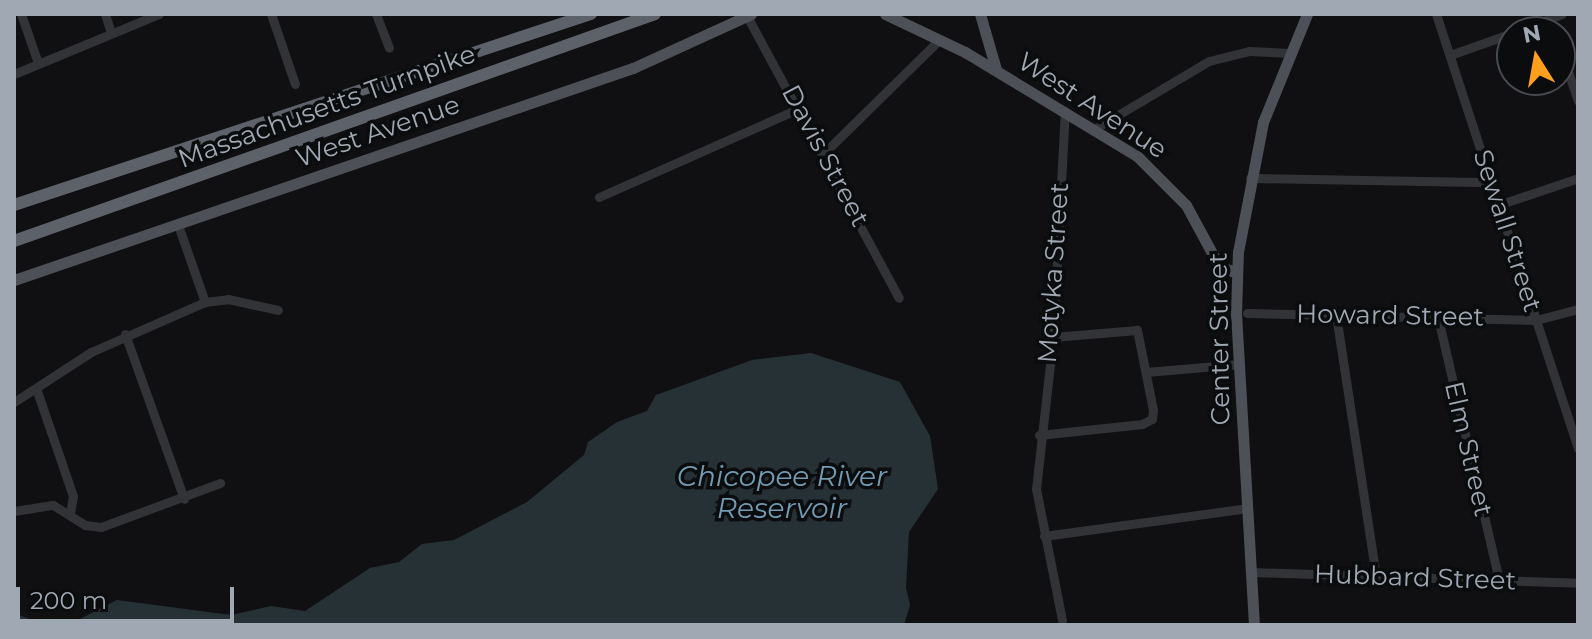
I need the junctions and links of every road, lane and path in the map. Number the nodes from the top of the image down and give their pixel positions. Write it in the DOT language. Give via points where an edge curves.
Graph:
graph roads {
  1 [pos="21,14"];
  2 [pos="105,14"];
  3 [pos="159,14"];
  4 [pos="271,14"];
  5 [pos="376,14"];
  6 [pos="591,14"];
  7 [pos="655,14"];
  8 [pos="885,14"];
  9 [pos="980,14"];
  10 [pos="1307,14"];
  11 [pos="1436,14"];
  12 [pos="749,15"];
  13 [pos="904,19"];
  14 [pos="111,32"];
  15 [pos="1496,39"];
  16 [pos="939,40"];
  17 [pos="389,48"];
  18 [pos="1290,53"];
  19 [pos="1450,55"];
  20 [pos="38,63"];
  21 [pos="996,69"];
  22 [pos="14,74"];
  23 [pos="295,84"];
  24 [pos="800,108"];
  25 [pos="1065,111"];
  26 [pos="1096,128"];
  27 [pos="823,154"];
  28 [pos="1250,178"];
  29 [pos="1578,178"];
  30 [pos="1491,182"];
  31 [pos="599,197"];
  32 [pos="14,205"];
  33 [pos="1498,205"];
  34 [pos="178,225"];
  35 [pos="14,241"];
  36 [pos="1237,273"];
  37 [pos="14,280"];
  38 [pos="899,298"];
  39 [pos="205,302"];
  40 [pos="1578,309"];
  41 [pos="278,310"];
  42 [pos="1247,313"];
  43 [pos="1336,315"];
  44 [pos="1438,318"];
  45 [pos="1536,320"];
  46 [pos="125,334"];
  47 [pos="1053,337"];
  48 [pos="1240,364"];
  49 [pos="1146,372"];
  50 [pos="37,391"];
  51 [pos="14,402"];
  52 [pos="1039,435"];
  53 [pos="1578,448"];
  54 [pos="220,483"];
  55 [pos="184,499"];
  56 [pos="1248,508"];
  57 [pos="14,511"];
  58 [pos="70,513"];
  59 [pos="1044,536"];
  60 [pos="1252,572"];
  61 [pos="1376,576"];
  62 [pos="1499,581"];
  63 [pos="1578,583"];
  64 [pos="1062,620"];
  65 [pos="1254,625"];
  1 -- 20 [label="street"];
  2 -- 14 [label="street"];
  3 -- 14 [label="street"];
  4 -- 23 [label="street"];
  5 -- 17 [label="street"];
  6 -- 32 [label="highway, Massachusetts Turnpike"];
  7 -- 35 [label="highway, Massachusetts Turnpike"];
  8 -- 13 [label="main road, West Avenue"];
  9 -- 21 [label="main road"];
  10 -- 18 [label="main road, Center Street"];
  11 -- 19 [label="street, Sewall Street"];
  12 -- 24 [label="street, Davis Street"];
  12 -- 34 [label="main road, West Avenue" via="633,68"];
  13 -- 16 [label="main road, West Avenue"];
  14 -- 20 [label="street"];
  15 -- 19 [label="street"];
  16 -- 21 [label="main road, West Avenue"];
  16 -- 27 [label="street"];
  18 -- 26 [label="street" via="1249,51 1209,61"];
  18 -- 28 [label="main road, Center Street" via="1263,122"];
  19 -- 30 [label="street, Sewall Street"];
  20 -- 22 [label="street"];
  21 -- 25 [label="main road, West Avenue"];
  24 -- 27 [label="street, Davis Street"];
  24 -- 31 [label="street"];
  25 -- 26 [label="main road, West Avenue"];
  25 -- 47 [label="street, Motyka Street"];
  26 -- 36 [label="main road, West Avenue" via="1157,172 1186,205 1219,266"];
  27 -- 38 [label="street, Davis Street"];
  28 -- 30 [label="street"];
  28 -- 36 [label="main road, Center Street"];
  29 -- 33 [label="street"];
  30 -- 33 [label="street, Sewall Street"];
  33 -- 45 [label="street, Sewall Street"];
  34 -- 37 [label="main road, West Avenue"];
  34 -- 39 [label="street"];
  36 -- 48 [label="main road, Center Street"];
  39 -- 41 [label="street" via="228,299"];
  39 -- 46 [label="street"];
  40 -- 45 [label="street, Howard Street"];
  42 -- 43 [label="street, Howard Street"];
  43 -- 44 [label="street, Howard Street"];
  43 -- 61 [label="street"];
  44 -- 45 [label="street, Howard Street"];
  44 -- 62 [label="street, Elm Street"];
  45 -- 53 [label="street, Sewall Street"];
  46 -- 50 [label="street"];
  46 -- 55 [label="street"];
  47 -- 49 [label="street" via="1137,330"];
  47 -- 52 [label="street, Motyka Street"];
  48 -- 49 [label="street"];
  48 -- 56 [label="main road, Center Street"];
  49 -- 52 [label="street" via="1152,419"];
  50 -- 51 [label="street"];
  50 -- 58 [label="street" via="73,496"];
  52 -- 59 [label="street, Motyka Street" via="1036,489"];
  54 -- 55 [label="street"];
  55 -- 58 [label="street" via="101,527 85,525"];
  56 -- 59 [label="street"];
  56 -- 60 [label="main road, Center Street"];
  57 -- 58 [label="street" via="39,504"];
  59 -- 64 [label="street, Motyka Street"];
  60 -- 61 [label="street, Hubbard Street"];
  60 -- 65 [label="main road, Center Street"];
  61 -- 62 [label="street, Hubbard Street"];
  62 -- 63 [label="street, Hubbard Street"];
}
